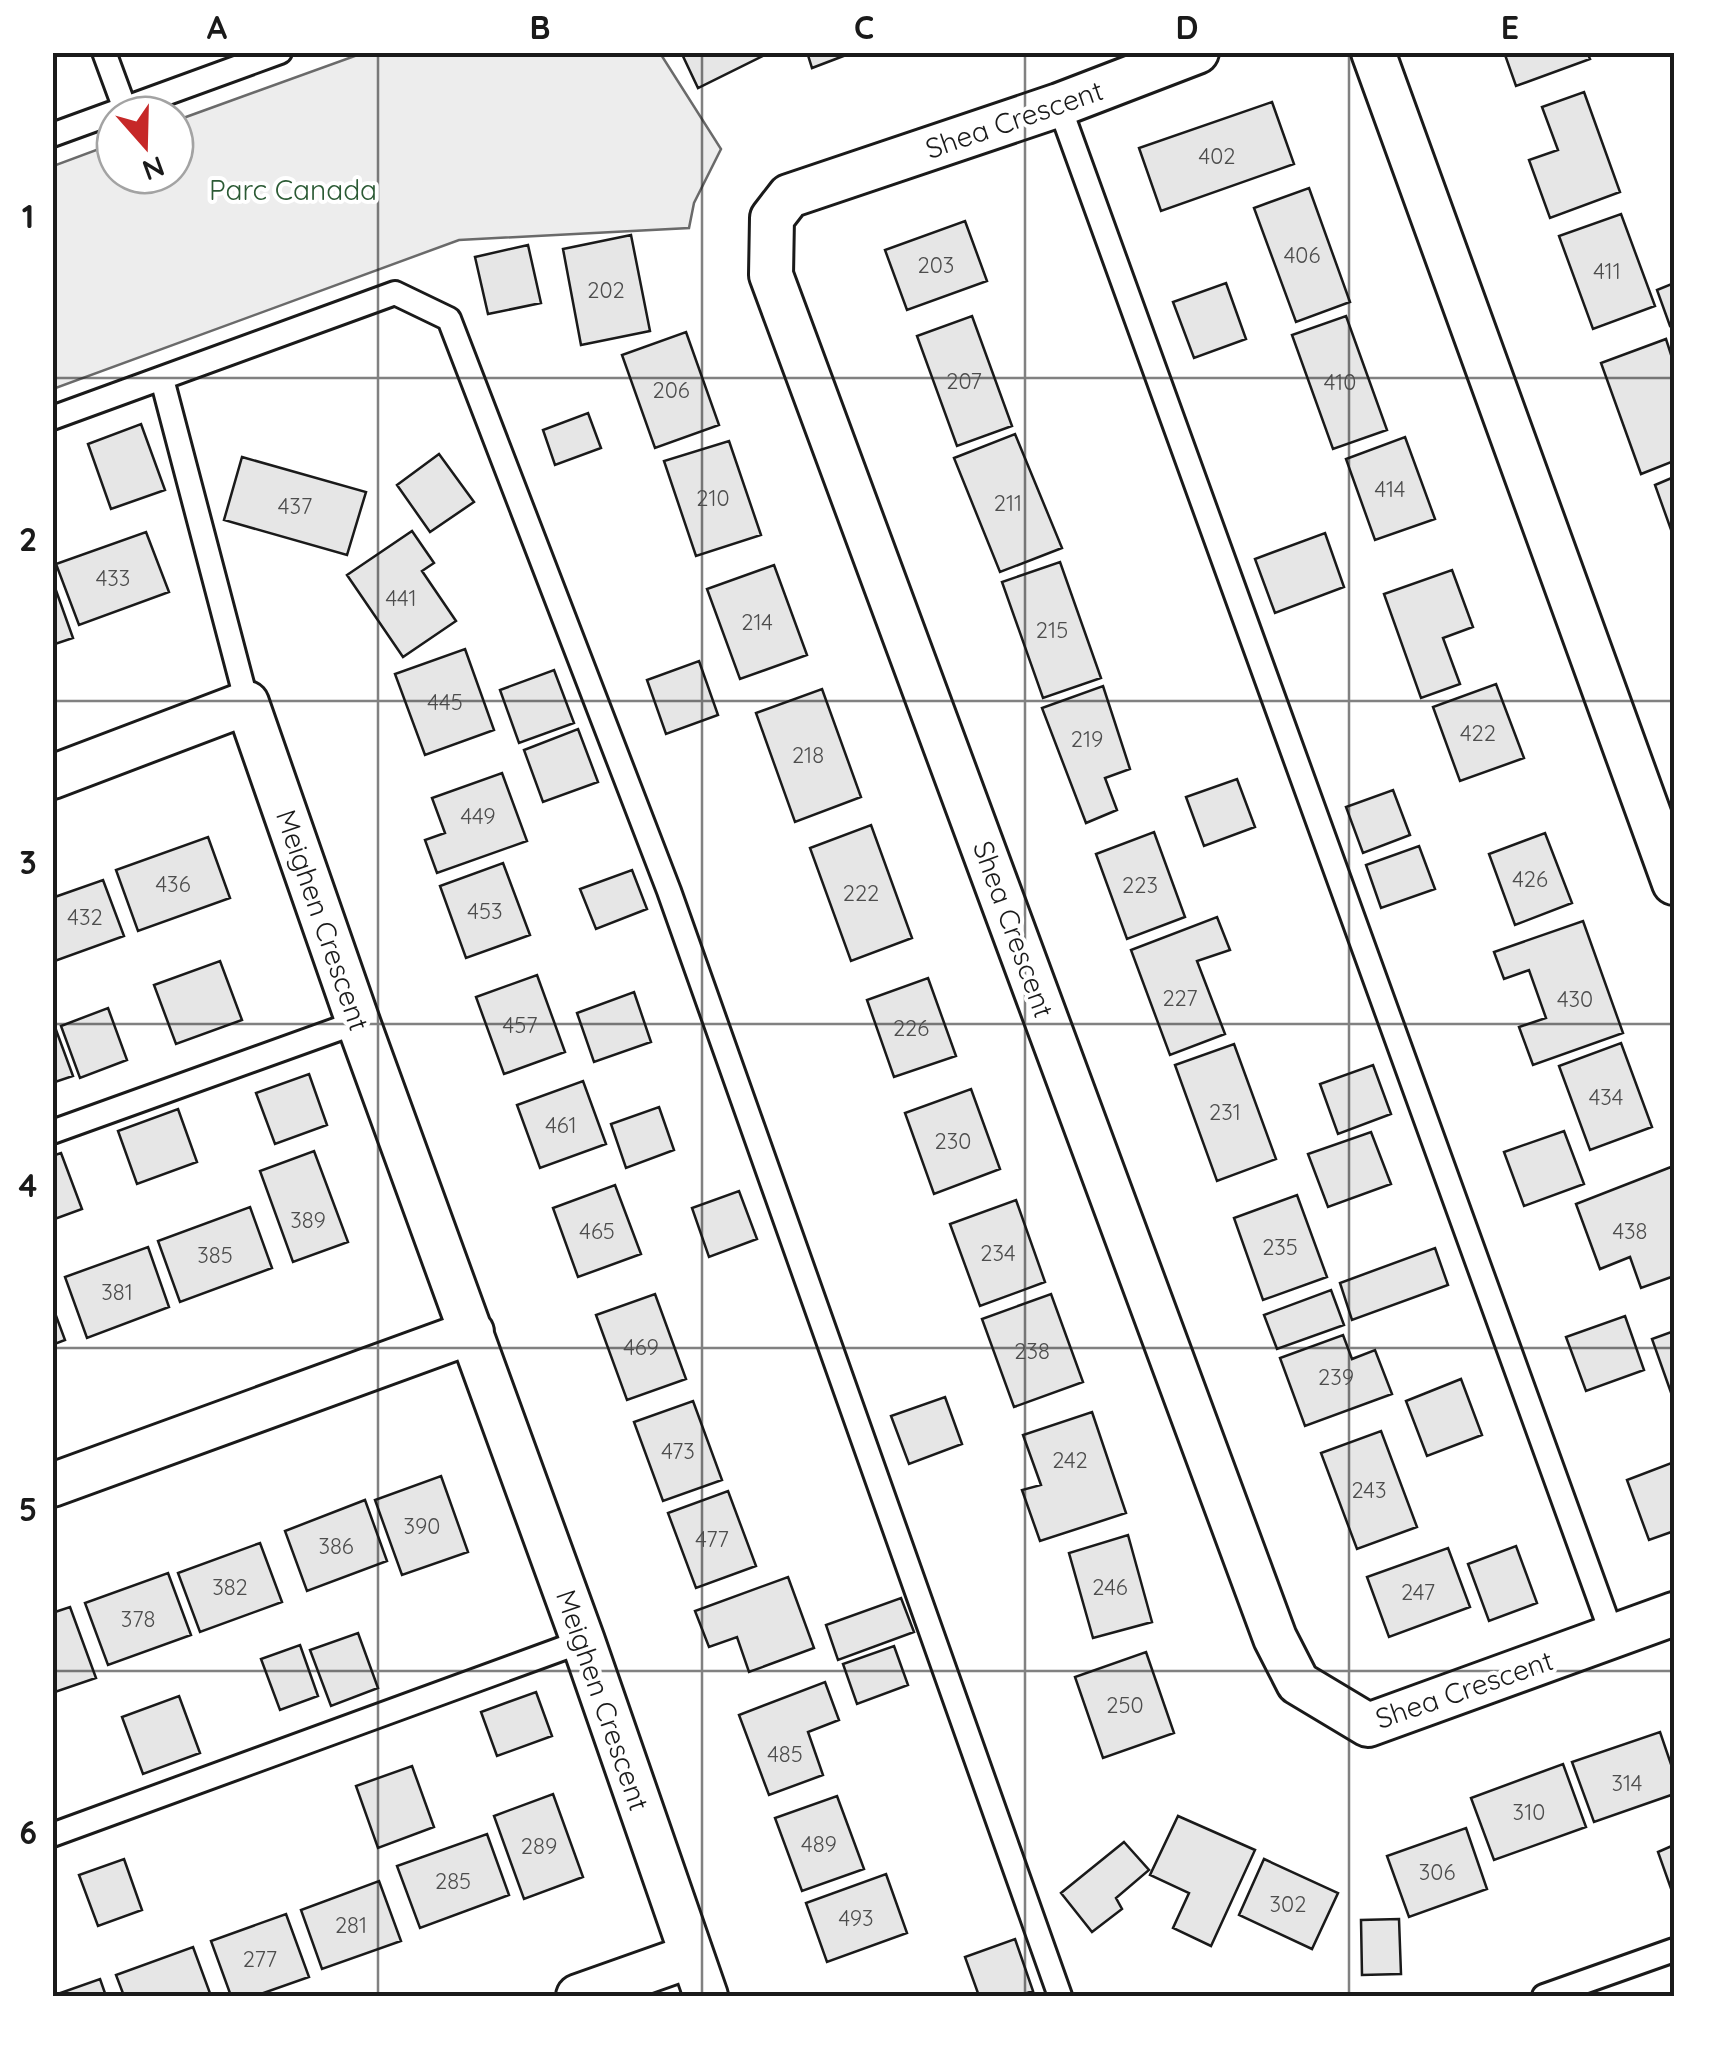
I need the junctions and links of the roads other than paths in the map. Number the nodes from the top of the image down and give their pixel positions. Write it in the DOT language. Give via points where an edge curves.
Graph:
graph roads {
  1 [pos="104,52"];
  2 [pos="280,52"];
  3 [pos="1197,52"];
  4 [pos="1372,52"];
  5 [pos="120,95"];
  6 [pos="163,95"];
  7 [pos="1059,105"];
  8 [pos="95,120"];
  9 [pos="52,135"];
  10 [pos="162,378"];
  11 [pos="52,418"];
  12 [pos="247,703"];
  13 [pos="52,777"];
  14 [pos="1674,883"];
  15 [pos="358,1022"];
  16 [pos="52,1132"];
  17 [pos="472,1332"];
  18 [pos="52,1486"];
  19 [pos="1674,1614"];
  20 [pos="1612,1637"];
  21 [pos="583,1641"];
  22 [pos="52,1835"];
  23 [pos="1674,1950"];
  24 [pos="692,1956"];
  25 [pos="578,1996"];
  26 [pos="706,1996"];
  27 [pos="1060,1996"];
  28 [pos="1544,1996"];
  1 -- 5 [label="lane"];
  2 -- 6 [label="lane"];
  3 -- 7 [label="street, Shea Crescent"];
  4 -- 14 [label="street"];
  7 -- 20 [label="lane"];
  7 -- 20 [label="street, Shea Crescent" via="789,196 772,218 771,275 1275,1638 1298,1683 1368,1725"];
  8 -- 9 [label="lane"];
  10 -- 11 [label="lane"];
  10 -- 12 [label="lane"];
  10 -- 27 [label="lane" via="395,293 448,319 672,901"];
  12 -- 13 [label="street"];
  12 -- 15 [label="street, Meighen Crescent"];
  15 -- 16 [label="lane"];
  15 -- 17 [label="street, Meighen Crescent"];
  17 -- 18 [label="street"];
  17 -- 21 [label="street, Meighen Crescent"];
  19 -- 20 [label="street, Shea Crescent"];
  21 -- 22 [label="lane"];
  21 -- 24 [label="street, Meighen Crescent"];
  23 -- 28 [label="lane"];
  24 -- 25 [label="street"];
  24 -- 26 [label="street, Meighen Crescent"];
}
